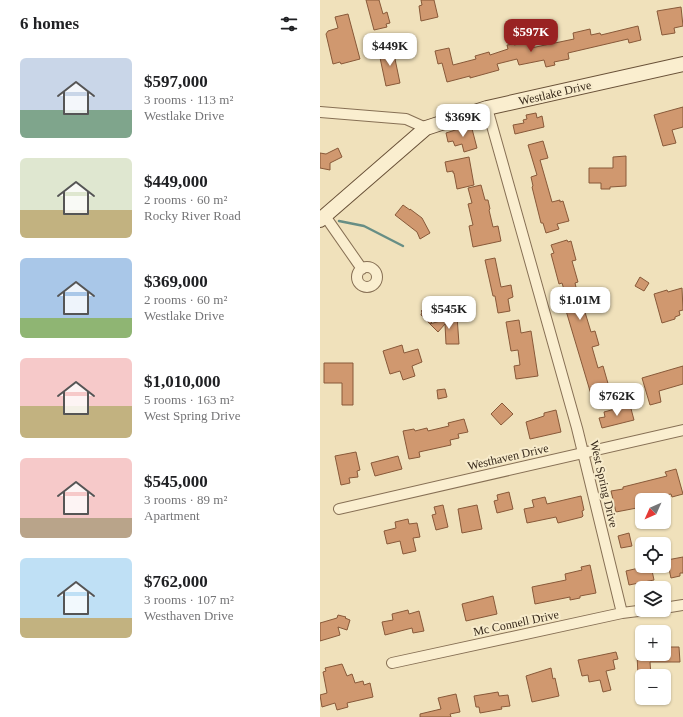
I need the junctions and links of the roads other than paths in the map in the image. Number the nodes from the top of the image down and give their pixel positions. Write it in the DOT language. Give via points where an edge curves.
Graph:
graph roads {
  1 [pos="683,64"];
  2 [pos="487,108"];
  3 [pos="320,112"];
  4 [pos="426,128"];
  5 [pos="323,218"];
  6 [pos="362,269"];
  7 [pos="683,430"];
  8 [pos="584,453"];
  9 [pos="339,509"];
  10 [pos="683,605"];
  11 [pos="671,607"];
  12 [pos="635,611"];
  13 [pos="622,613"];
  14 [pos="392,663"];
  1 -- 2 [label="street, Westlake Drive"];
  2 -- 4 [label="street, Westlake Drive"];
  2 -- 8 [label="street, West Spring Drive"];
  3 -- 4 [label="street" via="406,119"];
  4 -- 5 [label="street, Westlake Drive"];
  5 -- 6 [label="street"];
  7 -- 8 [label="street, Westhaven Drive"];
  8 -- 9 [label="street, Westhaven Drive"];
  8 -- 13 [label="street, West Spring Drive"];
  10 -- 11 [label="street"];
  12 -- 13 [label="street, Mc Connell Drive"];
  13 -- 14 [label="street, Mc Connell Drive"];
}
